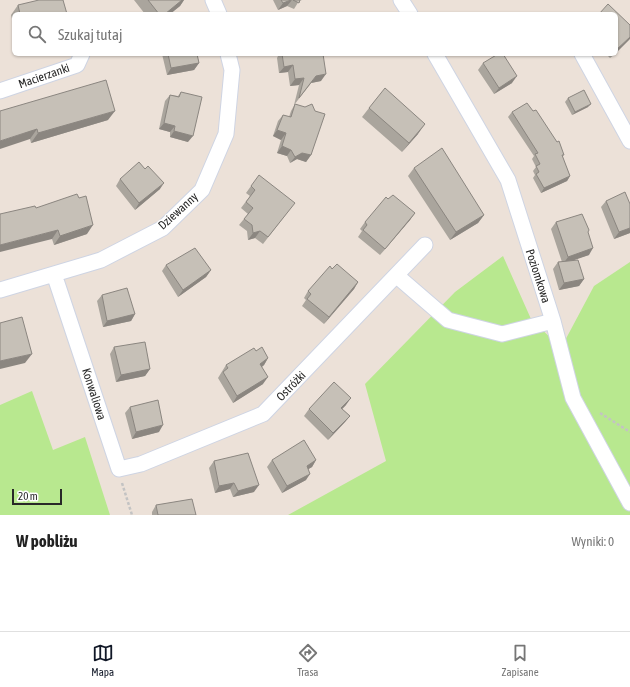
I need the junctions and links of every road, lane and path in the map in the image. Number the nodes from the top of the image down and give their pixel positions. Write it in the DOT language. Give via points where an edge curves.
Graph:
graph roads {
  1 [pos="213,0"];
  2 [pos="401,0"];
  3 [pos="217,12"];
  4 [pos="409,12"];
  5 [pos="81,56"];
  6 [pos="228,56"];
  7 [pos="442,56"];
  8 [pos="583,56"];
  9 [pos="0,91"];
  10 [pos="630,141"];
  11 [pos="425,245"];
  12 [pos="54,274"];
  13 [pos="397,276"];
  14 [pos="0,290"];
  15 [pos="553,321"];
  16 [pos="119,469"];
  17 [pos="630,503"];
  18 [pos="132,515"];
  1 -- 3 [label="street"];
  2 -- 4 [label="street"];
  5 -- 9 [label="street, Macierzanki" via="77,65"];
  6 -- 12 [label="street, Dziewanny" via="232,70 226,134 202,190 163,228 101,260"];
  7 -- 15 [label="street, Poziomkowa" via="508,180"];
  8 -- 10 [label="street"];
  11 -- 13 [label="street, Ostróżki"];
  12 -- 14 [label="street, Dziewanny"];
  12 -- 16 [label="street, Konwaliowa"];
  13 -- 15 [label="street" via="448,320 502,334"];
  13 -- 16 [label="street, Ostróżki" via="263,414 141,464"];
  15 -- 17 [label="street, Poziomkowa" via="574,398"];
  16 -- 18 [label="path"];
}
